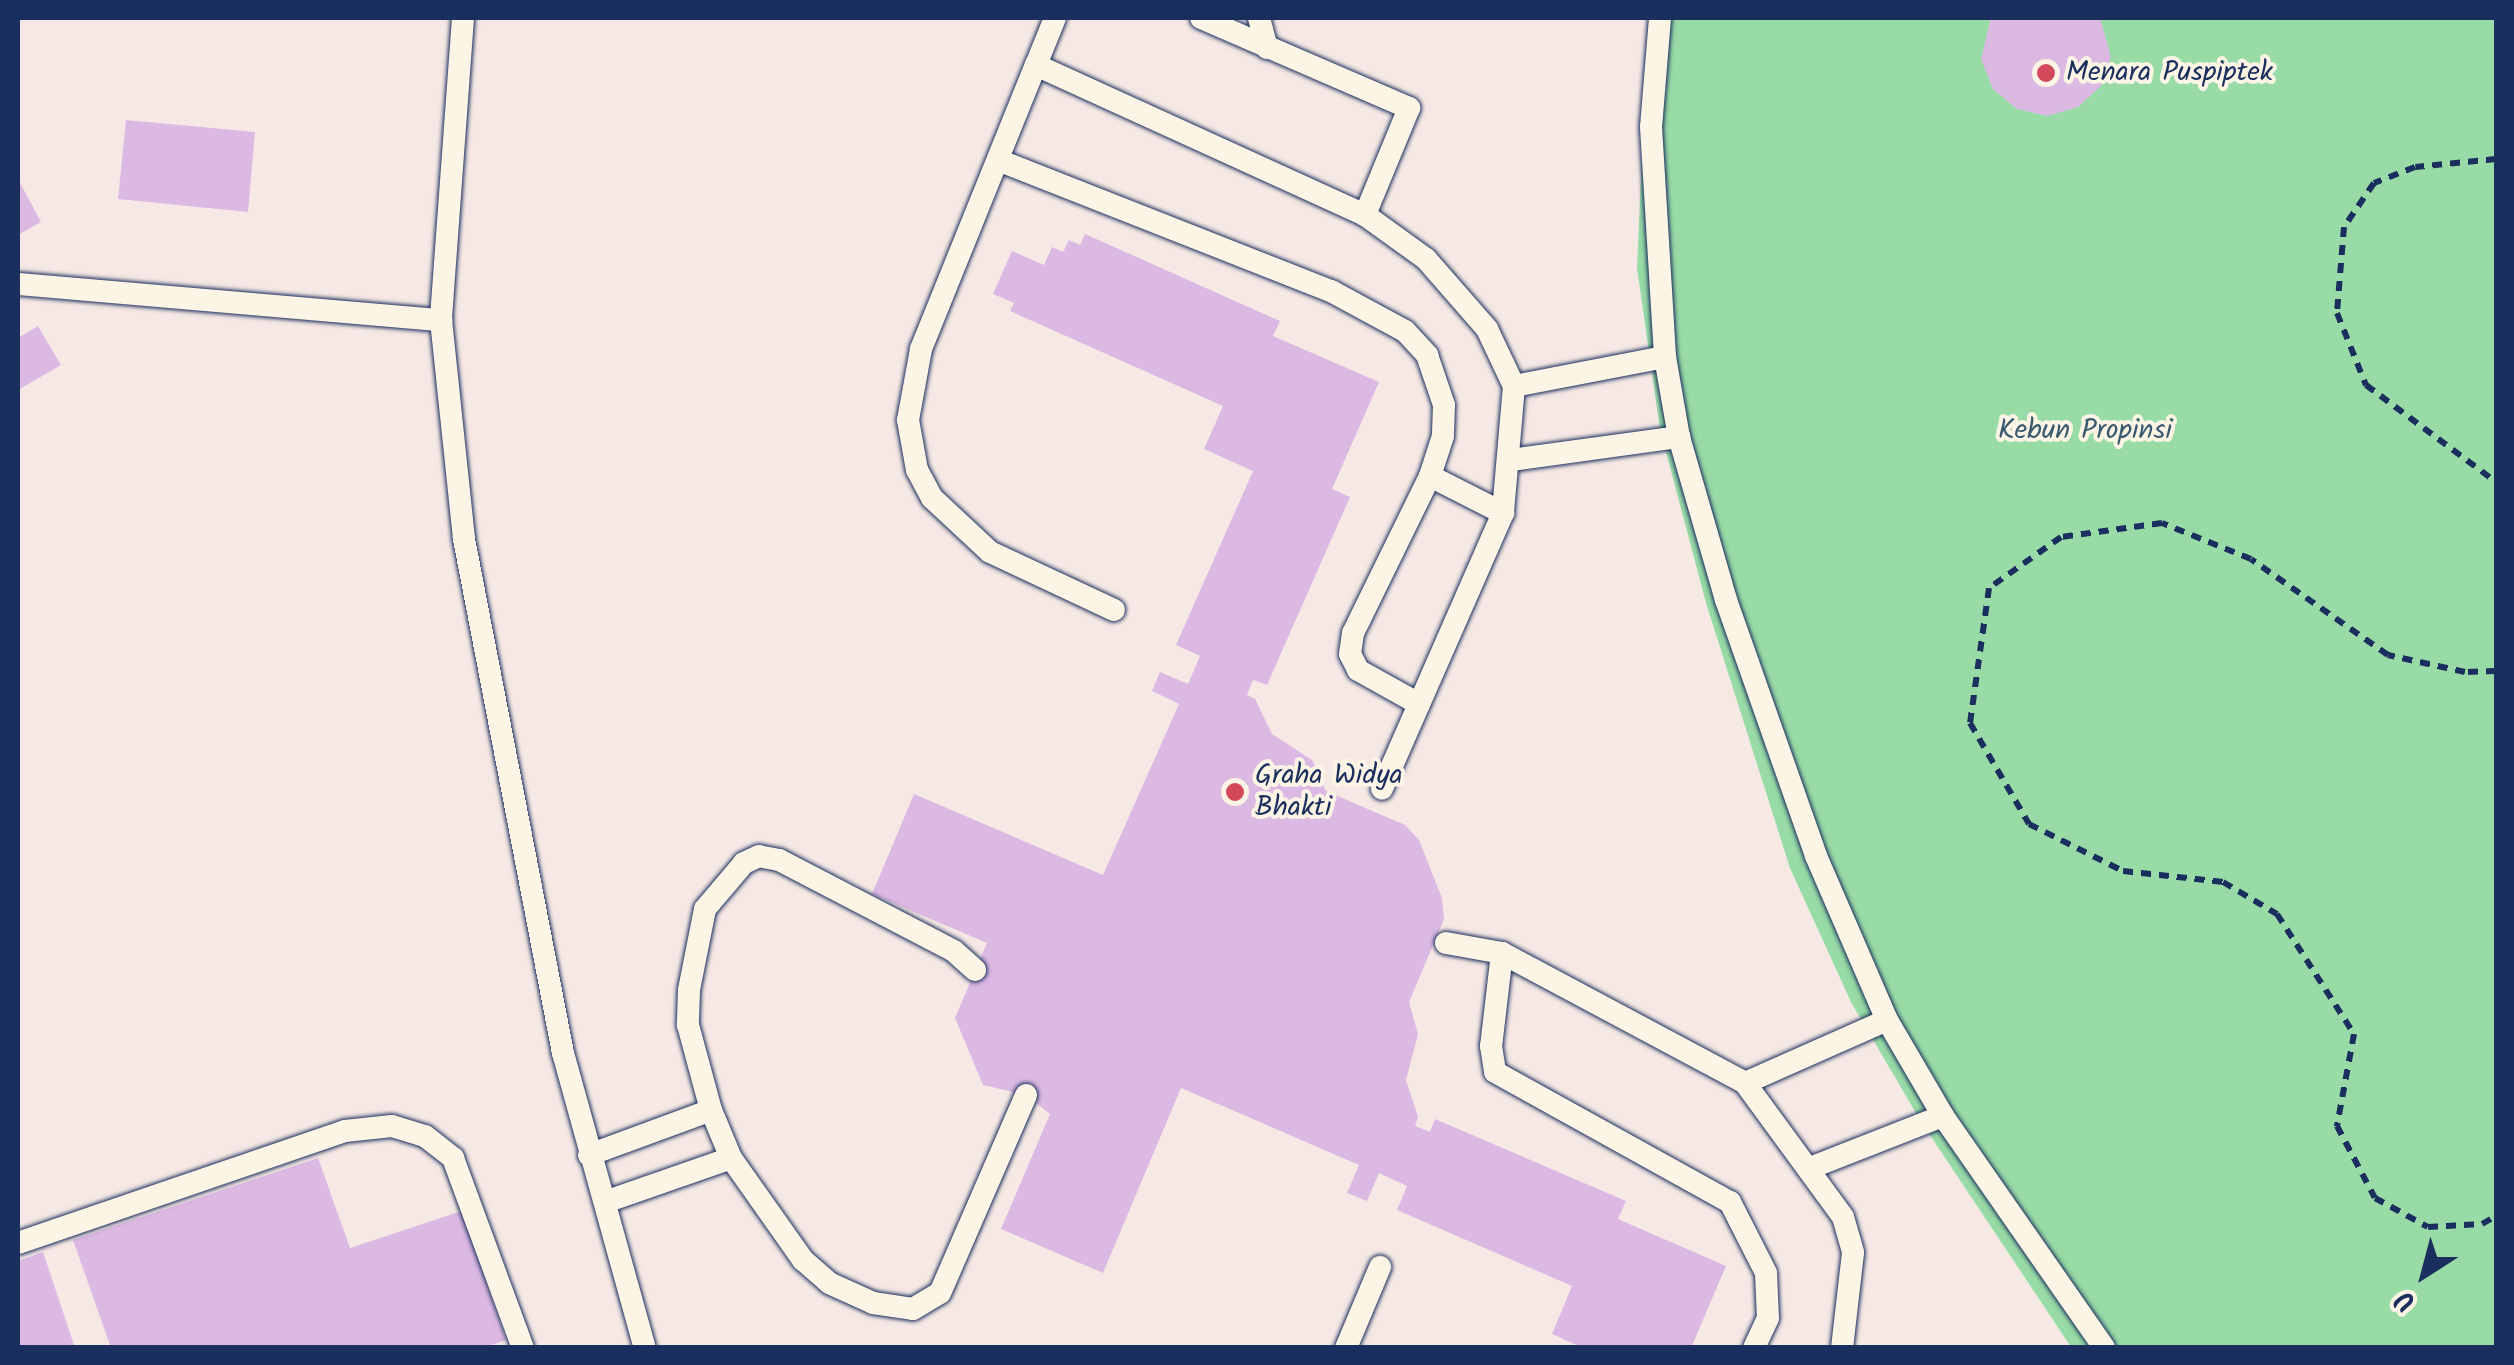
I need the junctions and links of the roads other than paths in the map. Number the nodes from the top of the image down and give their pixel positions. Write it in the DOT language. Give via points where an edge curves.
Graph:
graph roads {
  1 [pos="463,18"];
  2 [pos="1055,18"];
  3 [pos="1201,18"];
  4 [pos="1259,18"];
  5 [pos="1660,18"];
  6 [pos="1267,48"];
  7 [pos="1036,65"];
  8 [pos="998,160"];
  9 [pos="1364,216"];
  10 [pos="18,284"];
  11 [pos="441,320"];
  12 [pos="1666,358"];
  13 [pos="1514,386"];
  14 [pos="1679,437"];
  15 [pos="1511,460"];
  16 [pos="1430,476"];
  17 [pos="1503,513"];
  18 [pos="1114,610"];
  19 [pos="1419,704"];
  20 [pos="1382,789"];
  21 [pos="1446,943"];
  22 [pos="1502,953"];
  23 [pos="975,970"];
  24 [pos="1887,1020"];
  25 [pos="1745,1082"];
  26 [pos="1026,1095"];
  27 [pos="711,1110"];
  28 [pos="1943,1116"];
  29 [pos="590,1155"];
  30 [pos="730,1158"];
  31 [pos="1810,1168"];
  32 [pos="605,1202"];
  33 [pos="18,1243"];
  34 [pos="1380,1267"];
  35 [pos="523,1348"];
  36 [pos="646,1348"];
  37 [pos="1346,1348"];
  38 [pos="1754,1348"];
  39 [pos="1842,1348"];
  40 [pos="2104,1348"];
  1 -- 11 [label="lane"];
  2 -- 7 [label="lane"];
  3 -- 6 [label="lane"];
  4 -- 6 [label="lane"];
  5 -- 12 [label="lane" via="1651,127"];
  6 -- 9 [label="lane" via="1408,108"];
  7 -- 8 [label="lane"];
  7 -- 9 [label="lane"];
  8 -- 16 [label="lane" via="1331,290 1405,331 1426,356 1444,405"];
  8 -- 18 [label="lane" via="921,350 908,420 917,470 932,498 990,552"];
  9 -- 13 [label="lane" via="1426,259 1462,297 1488,329"];
  10 -- 11 [label="lane"];
  11 -- 29 [label="lane" via="464,539 563,1053"];
  12 -- 13 [label="lane"];
  12 -- 14 [label="lane"];
  13 -- 15 [label="lane"];
  14 -- 15 [label="lane"];
  14 -- 24 [label="lane" via="1726,600 1816,856"];
  15 -- 17 [label="lane"];
  16 -- 17 [label="lane"];
  16 -- 19 [label="lane" via="1353,633 1350,654 1358,670"];
  17 -- 19 [label="lane"];
  19 -- 20 [label="lane"];
  21 -- 22 [label="lane"];
  22 -- 25 [label="lane"];
  22 -- 38 [label="lane" via="1491,1046 1495,1072 1730,1202 1766,1274 1768,1318"];
  23 -- 27 [label="lane" via="954,951 780,860 759,856 744,863 705,909 688,990 688,1025"];
  24 -- 25 [label="lane"];
  24 -- 28 [label="lane"];
  25 -- 31 [label="lane"];
  26 -- 30 [label="lane" via="940,1293 914,1309 873,1303 829,1282 772,1222"];
  27 -- 29 [label="lane"];
  27 -- 30 [label="lane"];
  28 -- 31 [label="lane"];
  28 -- 40 [label="lane"];
  29 -- 32 [label="lane"];
  30 -- 32 [label="lane"];
  31 -- 39 [label="lane" via="1832,1194 1853,1253"];
  32 -- 36 [label="lane"];
  33 -- 35 [label="lane" via="345,1131 392,1126 425,1136 453,1158"];
  34 -- 37 [label="lane"];
}
